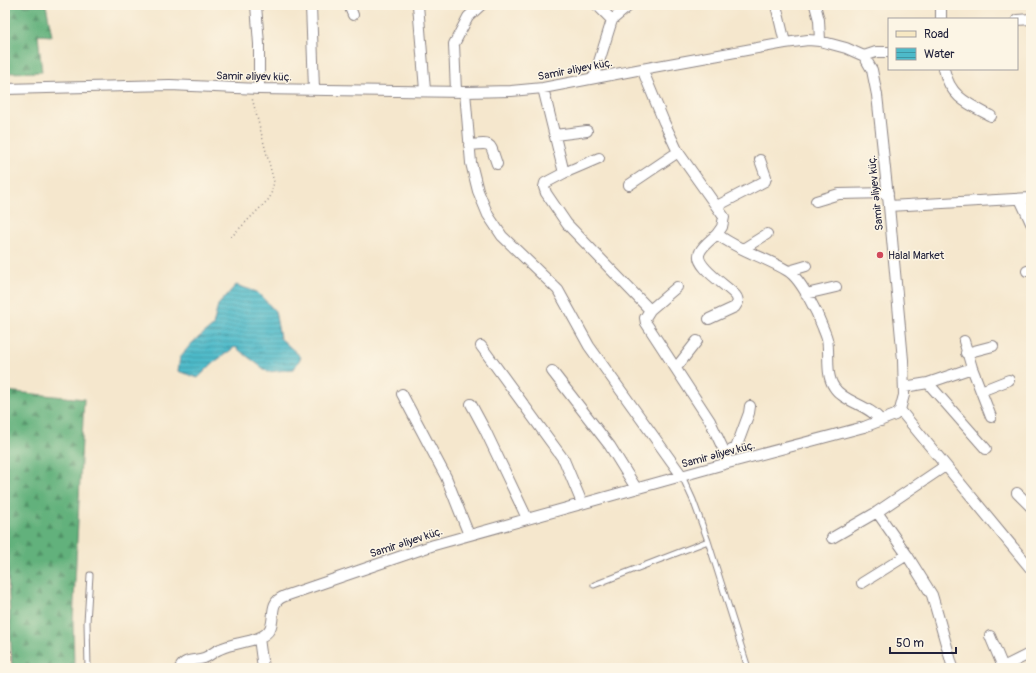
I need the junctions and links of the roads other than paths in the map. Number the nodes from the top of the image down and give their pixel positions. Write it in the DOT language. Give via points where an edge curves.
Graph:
graph roads {
  1 [pos="256,5"];
  2 [pos="311,5"];
  3 [pos="349,5"];
  4 [pos="418,5"];
  5 [pos="481,5"];
  6 [pos="597,5"];
  7 [pos="630,5"];
  8 [pos="776,5"];
  9 [pos="815,5"];
  10 [pos="941,5"];
  11 [pos="353,15"];
  12 [pos="941,18"];
  13 [pos="1031,19"];
  14 [pos="612,20"];
  15 [pos="1018,20"];
  16 [pos="820,41"];
  17 [pos="785,43"];
  18 [pos="888,52"];
  19 [pos="864,56"];
  20 [pos="642,69"];
  21 [pos="944,70"];
  22 [pos="594,78"];
  23 [pos="543,88"];
  24 [pos="5,89"];
  25 [pos="255,89"];
  26 [pos="314,89"];
  27 [pos="425,90"];
  28 [pos="460,91"];
  29 [pos="991,116"];
  30 [pos="587,131"];
  31 [pos="555,135"];
  32 [pos="470,145"];
  33 [pos="678,152"];
  34 [pos="599,158"];
  35 [pos="760,160"];
  36 [pos="497,164"];
  37 [pos="564,173"];
  38 [pos="628,184"];
  39 [pos="888,193"];
  40 [pos="1031,198"];
  41 [pos="1020,199"];
  42 [pos="816,201"];
  43 [pos="717,206"];
  44 [pos="889,206"];
  45 [pos="1031,223"];
  46 [pos="718,234"];
  47 [pos="767,234"];
  48 [pos="743,249"];
  49 [pos="806,266"];
  50 [pos="789,271"];
  51 [pos="677,287"];
  52 [pos="836,287"];
  53 [pos="806,294"];
  54 [pos="650,310"];
  55 [pos="709,319"];
  56 [pos="697,341"];
  57 [pos="964,341"];
  58 [pos="482,346"];
  59 [pos="993,346"];
  60 [pos="966,354"];
  61 [pos="676,368"];
  62 [pos="972,368"];
  63 [pos="552,371"];
  64 [pos="1009,380"];
  65 [pos="928,383"];
  66 [pos="904,388"];
  67 [pos="981,391"];
  68 [pos="402,394"];
  69 [pos="471,404"];
  70 [pos="750,406"];
  71 [pos="900,410"];
  72 [pos="991,417"];
  73 [pos="881,421"];
  74 [pos="986,449"];
  75 [pos="725,453"];
  76 [pos="728,463"];
  77 [pos="945,466"];
  78 [pos="682,476"];
  79 [pos="636,488"];
  80 [pos="1017,493"];
  81 [pos="582,503"];
  82 [pos="1031,508"];
  83 [pos="877,512"];
  84 [pos="527,518"];
  85 [pos="469,535"];
  86 [pos="832,538"];
  87 [pos="708,541"];
  88 [pos="907,555"];
  89 [pos="1031,569"];
  90 [pos="90,575"];
  91 [pos="862,583"];
  92 [pos="594,585"];
  93 [pos="990,636"];
  94 [pos="259,638"];
  95 [pos="1031,653"];
  96 [pos="5,656"];
  97 [pos="5,668"];
  98 [pos="88,668"];
  99 [pos="180,668"];
  100 [pos="263,668"];
  101 [pos="748,668"];
  102 [pos="953,668"];
  103 [pos="1002,668"];
  1 -- 25 [label="street" via="259,44"];
  2 -- 26 [label="street"];
  3 -- 11 [label="street"];
  4 -- 27 [label="street"];
  5 -- 28 [label="street" via="468,17 454,44"];
  6 -- 14 [label="street"];
  7 -- 14 [label="street"];
  8 -- 17 [label="street"];
  9 -- 16 [label="street"];
  10 -- 12 [label="street"];
  13 -- 15 [label="street"];
  14 -- 22 [label="street"];
  16 -- 17 [label="street, Samir Əliyev küç."];
  16 -- 19 [label="street, Samir Əliyev küç."];
  17 -- 20 [label="street, Samir Əliyev küç."];
  18 -- 19 [label="street"];
  19 -- 39 [label="street, Samir Əliyev küç." via="872,70 877,95"];
  20 -- 22 [label="street, Samir Əliyev küç."];
  20 -- 33 [label="street"];
  21 -- 29 [label="street" via="951,89 964,102"];
  22 -- 23 [label="street, Samir Əliyev küç."];
  23 -- 28 [label="street, Samir Əliyev küç."];
  23 -- 31 [label="street"];
  24 -- 25 [label="street, Samir Əliyev küç." via="170,85"];
  25 -- 26 [label="street, Samir Əliyev küç."];
  26 -- 27 [label="street, Samir Əliyev küç."];
  27 -- 28 [label="street, Samir Əliyev küç."];
  28 -- 32 [label="street"];
  30 -- 31 [label="street"];
  31 -- 37 [label="street"];
  32 -- 36 [label="street" via="491,145"];
  32 -- 78 [label="street" via="471,163 478,192 488,215 502,236 558,290 589,346"];
  33 -- 38 [label="street"];
  33 -- 43 [label="street"];
  34 -- 37 [label="street"];
  35 -- 43 [label="street" via="765,181"];
  37 -- 54 [label="street" via="546,183 546,193 567,224"];
  39 -- 42 [label="street" via="839,194"];
  39 -- 44 [label="street, Samir Əliyev küç."];
  40 -- 41 [label="street"];
  41 -- 44 [label="street"];
  41 -- 45 [label="street"];
  43 -- 46 [label="street" via="724,218"];
  44 -- 66 [label="street, Samir Əliyev küç."];
  46 -- 48 [label="street"];
  46 -- 55 [label="street" via="699,252 699,257 702,265 736,296 738,302"];
  47 -- 48 [label="street"];
  48 -- 50 [label="street"];
  49 -- 50 [label="street"];
  50 -- 53 [label="street"];
  51 -- 54 [label="street"];
  52 -- 53 [label="street"];
  53 -- 73 [label="street" via="827,339 829,375 834,387 840,394 872,412"];
  54 -- 61 [label="street" via="645,318 646,323"];
  56 -- 61 [label="street"];
  57 -- 60 [label="street"];
  58 -- 81 [label="street" via="564,460"];
  59 -- 60 [label="street"];
  60 -- 62 [label="street"];
  61 -- 75 [label="street" via="710,421"];
  62 -- 65 [label="street"];
  62 -- 67 [label="street"];
  63 -- 79 [label="street" via="610,446"];
  64 -- 67 [label="street"];
  65 -- 66 [label="street"];
  65 -- 74 [label="street"];
  66 -- 71 [label="street, Samir Əliyev küç."];
  67 -- 72 [label="street"];
  68 -- 85 [label="street" via="446,478"];
  69 -- 84 [label="street"];
  70 -- 75 [label="street" via="736,448"];
  71 -- 73 [label="street, Samir Əliyev küç."];
  71 -- 77 [label="street"];
  73 -- 76 [label="street, Samir Əliyev küç."];
  75 -- 76 [label="street"];
  76 -- 78 [label="street, Samir Əliyev küç."];
  77 -- 83 [label="street"];
  77 -- 89 [label="street"];
  78 -- 79 [label="street, Samir Əliyev küç."];
  78 -- 87 [label="lane"];
  79 -- 81 [label="street, Samir Əliyev küç."];
  80 -- 82 [label="street"];
  81 -- 84 [label="street, Samir Əliyev küç."];
  83 -- 86 [label="street"];
  83 -- 88 [label="street"];
  84 -- 85 [label="street, Samir Əliyev küç."];
  85 -- 94 [label="street, Samir Əliyev küç." via="279,598 275,602 270,629"];
  87 -- 92 [label="lane"];
  87 -- 101 [label="lane"];
  88 -- 91 [label="street"];
  88 -- 102 [label="street" via="932,595"];
  90 -- 98 [label="lane"];
  93 -- 103 [label="street"];
  94 -- 99 [label="street" via="221,648 203,658 188,660"];
  94 -- 100 [label="street"];
  95 -- 103 [label="street"];
  96 -- 97 [label="street"];
}
